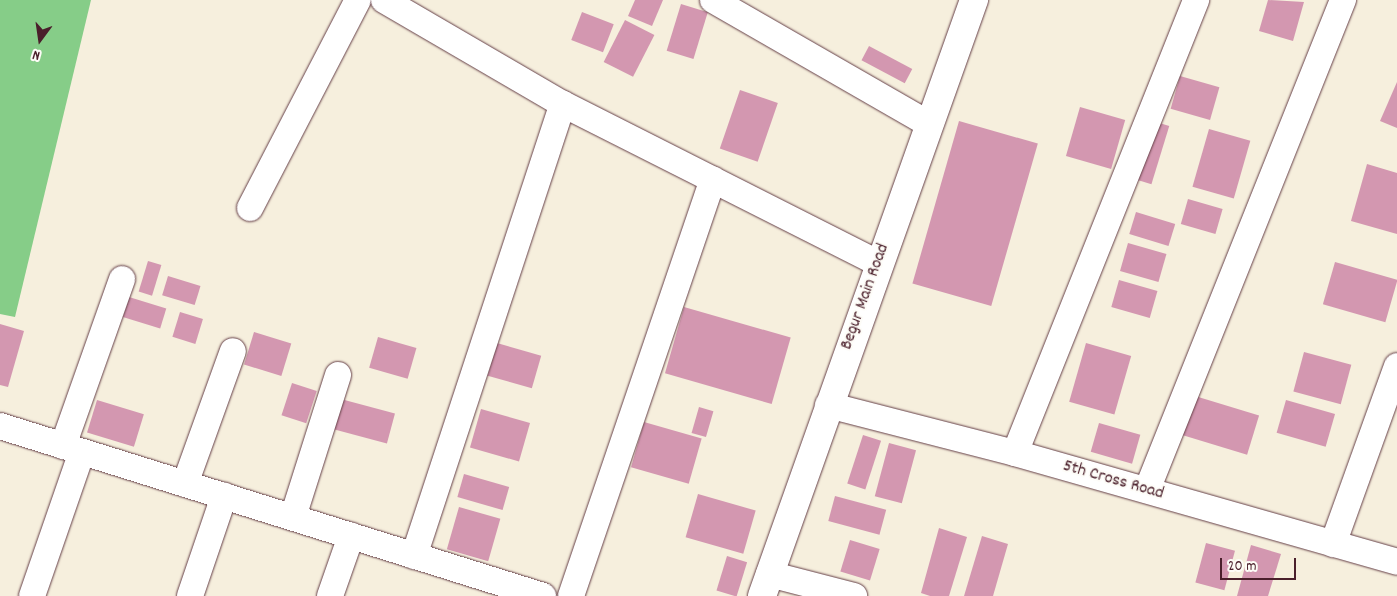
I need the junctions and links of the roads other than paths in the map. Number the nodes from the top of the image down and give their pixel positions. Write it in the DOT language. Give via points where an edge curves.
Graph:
graph roads {
  1 [pos="358,0"];
  2 [pos="384,0"];
  3 [pos="713,0"];
  4 [pos="974,0"];
  5 [pos="1196,0"];
  6 [pos="1343,0"];
  7 [pos="563,104"];
  8 [pos="929,124"];
  9 [pos="714,180"];
  10 [pos="250,208"];
  11 [pos="878,263"];
  12 [pos="122,279"];
  13 [pos="233,351"];
  14 [pos="1397,366"];
  15 [pos="338,375"];
  16 [pos="828,405"];
  17 [pos="0,426"];
  18 [pos="73,449"];
  19 [pos="1015,453"];
  20 [pos="185,484"];
  21 [pos="1147,490"];
  22 [pos="224,496"];
  23 [pos="293,517"];
  24 [pos="351,536"];
  25 [pos="1333,544"];
  26 [pos="414,556"];
  27 [pos="1397,562"];
  28 [pos="766,585"];
  29 [pos="32,596"];
  30 [pos="190,596"];
  31 [pos="330,596"];
  32 [pos="543,596"];
  33 [pos="571,596"];
  34 [pos="854,596"];
  1 -- 10 [label="street"];
  2 -- 7 [label="street"];
  3 -- 8 [label="street"];
  4 -- 8 [label="street, Begur Main Road"];
  5 -- 19 [label="street"];
  6 -- 21 [label="street"];
  7 -- 9 [label="street"];
  7 -- 26 [label="street"];
  8 -- 11 [label="street, Begur Main Road"];
  9 -- 11 [label="street"];
  9 -- 33 [label="street"];
  11 -- 16 [label="street, Begur Main Road"];
  12 -- 18 [label="street"];
  13 -- 20 [label="street"];
  14 -- 25 [label="street"];
  15 -- 23 [label="street"];
  16 -- 19 [label="street, 5th Cross Road"];
  16 -- 28 [label="street, Begur Main Road"];
  17 -- 18 [label="street"];
  18 -- 20 [label="street"];
  18 -- 29 [label="street"];
  19 -- 21 [label="street, 5th Cross Road"];
  20 -- 22 [label="street"];
  21 -- 25 [label="street, 5th Cross Road"];
  22 -- 23 [label="street"];
  22 -- 30 [label="street"];
  23 -- 24 [label="street"];
  24 -- 26 [label="street"];
  24 -- 31 [label="street"];
  25 -- 27 [label="street, 5th Cross Road"];
  26 -- 32 [label="street"];
  28 -- 34 [label="street"];
}
